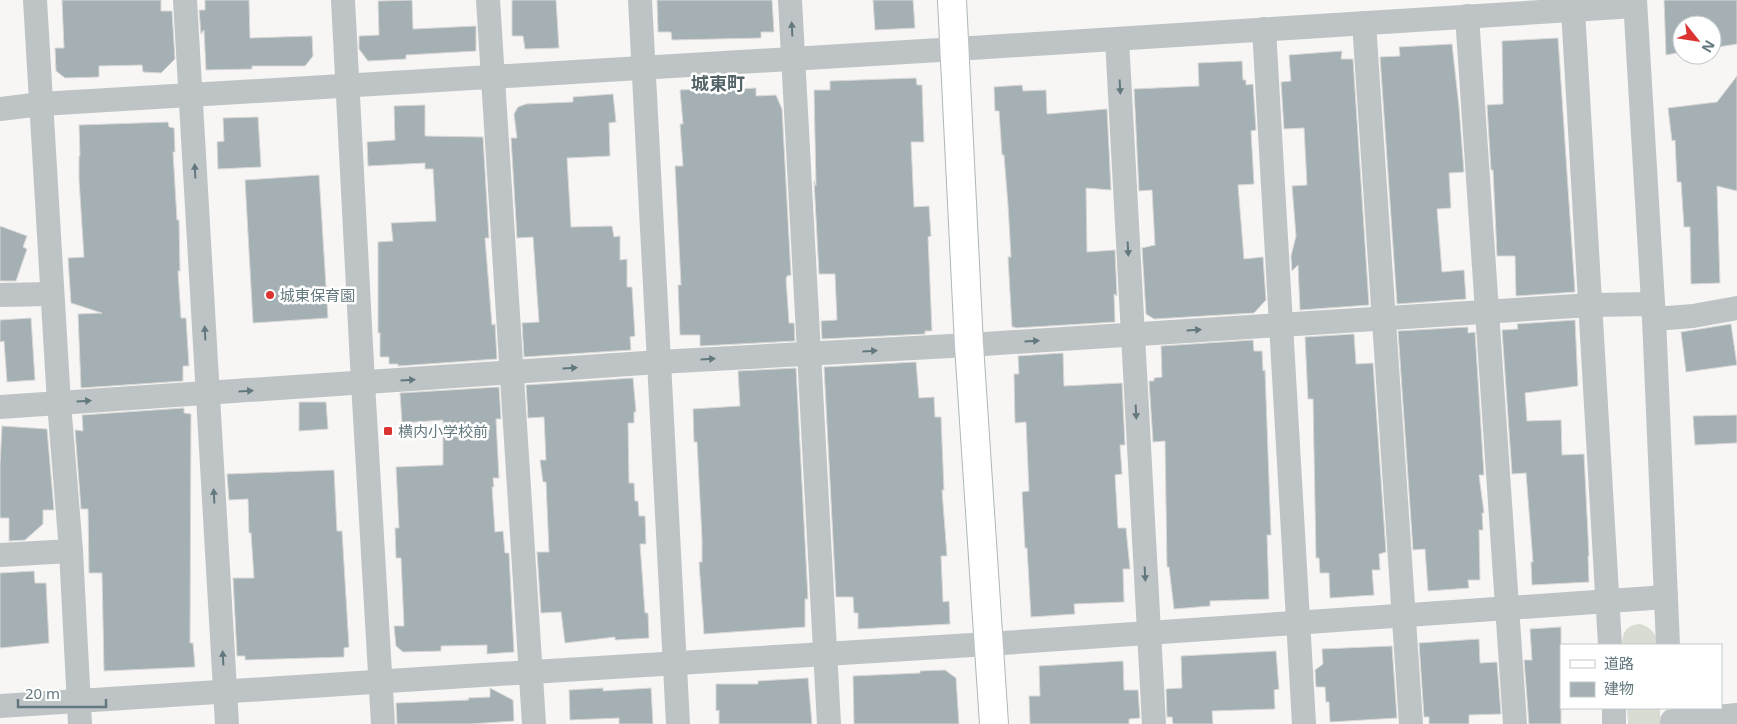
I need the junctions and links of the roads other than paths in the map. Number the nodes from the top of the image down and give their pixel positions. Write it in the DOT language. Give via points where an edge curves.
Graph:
graph roads {
  1 [pos="34,0"];
  2 [pos="185,0"];
  3 [pos="343,0"];
  4 [pos="488,0"];
  5 [pos="640,0"];
  6 [pos="790,0"];
  7 [pos="952,0"];
  8 [pos="1635,3"];
  9 [pos="1573,10"];
  10 [pos="1467,16"];
  11 [pos="1364,23"];
  12 [pos="1264,29"];
  13 [pos="1117,38"];
  14 [pos="956,49"];
  15 [pos="793,59"];
  16 [pos="644,68"];
  17 [pos="492,78"];
  18 [pos="348,86"];
  19 [pos="191,96"];
  20 [pos="41,104"];
  21 [pos="0,109"];
  22 [pos="52,294"];
  23 [pos="0,295"];
  24 [pos="1591,305"];
  25 [pos="1737,308"];
  26 [pos="1654,311"];
  27 [pos="1487,312"];
  28 [pos="1383,318"];
  29 [pos="1280,325"];
  30 [pos="1132,334"];
  31 [pos="969,345"];
  32 [pos="809,354"];
  33 [pos="659,362"];
  34 [pos="511,372"];
  35 [pos="363,383"];
  36 [pos="208,394"];
  37 [pos="59,403"];
  38 [pos="0,407"];
  39 [pos="71,551"];
  40 [pos="0,555"];
  41 [pos="1666,597"];
  42 [pos="1608,601"];
  43 [pos="1507,607"];
  44 [pos="1404,615"];
  45 [pos="1297,622"];
  46 [pos="1148,633"];
  47 [pos="988,644"];
  48 [pos="1610,644"];
  49 [pos="1668,644"];
  50 [pos="825,652"];
  51 [pos="675,664"];
  52 [pos="530,673"];
  53 [pos="380,681"];
  54 [pos="225,692"];
  55 [pos="0,706"];
  56 [pos="1614,709"];
  57 [pos="80,713"];
  58 [pos="1737,715"];
  59 [pos="1672,718"];
  60 [pos="227,724"];
  61 [pos="383,724"];
  62 [pos="534,724"];
  63 [pos="678,724"];
  64 [pos="828,724"];
  65 [pos="994,724"];
  66 [pos="1154,724"];
  67 [pos="1304,724"];
  68 [pos="1411,724"];
  69 [pos="1515,724"];
  70 [pos="1614,724"];
  1 -- 20 [label="street"];
  2 -- 19 [label="street"];
  3 -- 18 [label="street"];
  4 -- 17 [label="street"];
  5 -- 16 [label="street"];
  15 -- 6 [label="street, one-way"];
  7 -- 14 [label="street"];
  8 -- 9 [label="street"];
  8 -- 26 [label="street"];
  9 -- 10 [label="street"];
  9 -- 24 [label="street"];
  10 -- 11 [label="street"];
  10 -- 27 [label="street"];
  11 -- 12 [label="street"];
  11 -- 28 [label="street"];
  12 -- 13 [label="street"];
  12 -- 29 [label="street"];
  13 -- 14 [label="street"];
  13 -- 30 [label="street, one-way"];
  14 -- 15 [label="street"];
  14 -- 31 [label="street"];
  15 -- 16 [label="street"];
  15 -- 32 [label="street"];
  16 -- 17 [label="street"];
  16 -- 33 [label="street"];
  17 -- 18 [label="street"];
  17 -- 34 [label="street"];
  18 -- 19 [label="street"];
  18 -- 35 [label="street"];
  19 -- 20 [label="street"];
  36 -- 19 [label="street, one-way"];
  20 -- 21 [label="street"];
  20 -- 22 [label="street"];
  22 -- 23 [label="street"];
  22 -- 37 [label="street"];
  24 -- 26 [label="street"];
  24 -- 27 [label="street"];
  24 -- 42 [label="street"];
  25 -- 26 [label="street" via="1693,316"];
  26 -- 41 [label="street"];
  27 -- 28 [label="street"];
  27 -- 43 [label="street"];
  28 -- 29 [label="street"];
  28 -- 44 [label="street"];
  30 -- 29 [label="street, one-way"];
  29 -- 45 [label="street"];
  31 -- 30 [label="street, one-way"];
  30 -- 46 [label="street, one-way"];
  32 -- 31 [label="street, one-way"];
  31 -- 47 [label="street"];
  33 -- 32 [label="street, one-way"];
  32 -- 50 [label="street"];
  34 -- 33 [label="street, one-way"];
  33 -- 51 [label="street"];
  35 -- 34 [label="street, one-way"];
  34 -- 52 [label="street"];
  36 -- 35 [label="street, one-way"];
  35 -- 53 [label="street"];
  37 -- 36 [label="street, one-way"];
  54 -- 36 [label="street, one-way"];
  37 -- 38 [label="street"];
  37 -- 39 [label="street"];
  39 -- 40 [label="street"];
  39 -- 57 [label="street"];
  41 -- 42 [label="street"];
  41 -- 49 [label="street"];
  42 -- 43 [label="street"];
  42 -- 48 [label="street"];
  43 -- 44 [label="street"];
  43 -- 69 [label="street"];
  44 -- 45 [label="street"];
  44 -- 68 [label="street"];
  45 -- 46 [label="street"];
  45 -- 67 [label="street"];
  46 -- 47 [label="street"];
  46 -- 66 [label="street"];
  47 -- 50 [label="street"];
  47 -- 65 [label="street"];
  50 -- 51 [label="street"];
  50 -- 64 [label="street"];
  51 -- 52 [label="street"];
  51 -- 63 [label="street"];
  52 -- 53 [label="street"];
  52 -- 62 [label="street"];
  53 -- 54 [label="street"];
  53 -- 61 [label="street"];
  54 -- 57 [label="street"];
  54 -- 60 [label="street"];
  55 -- 57 [label="street"];
  56 -- 70 [label="street"];
  58 -- 59 [label="street"];
}
